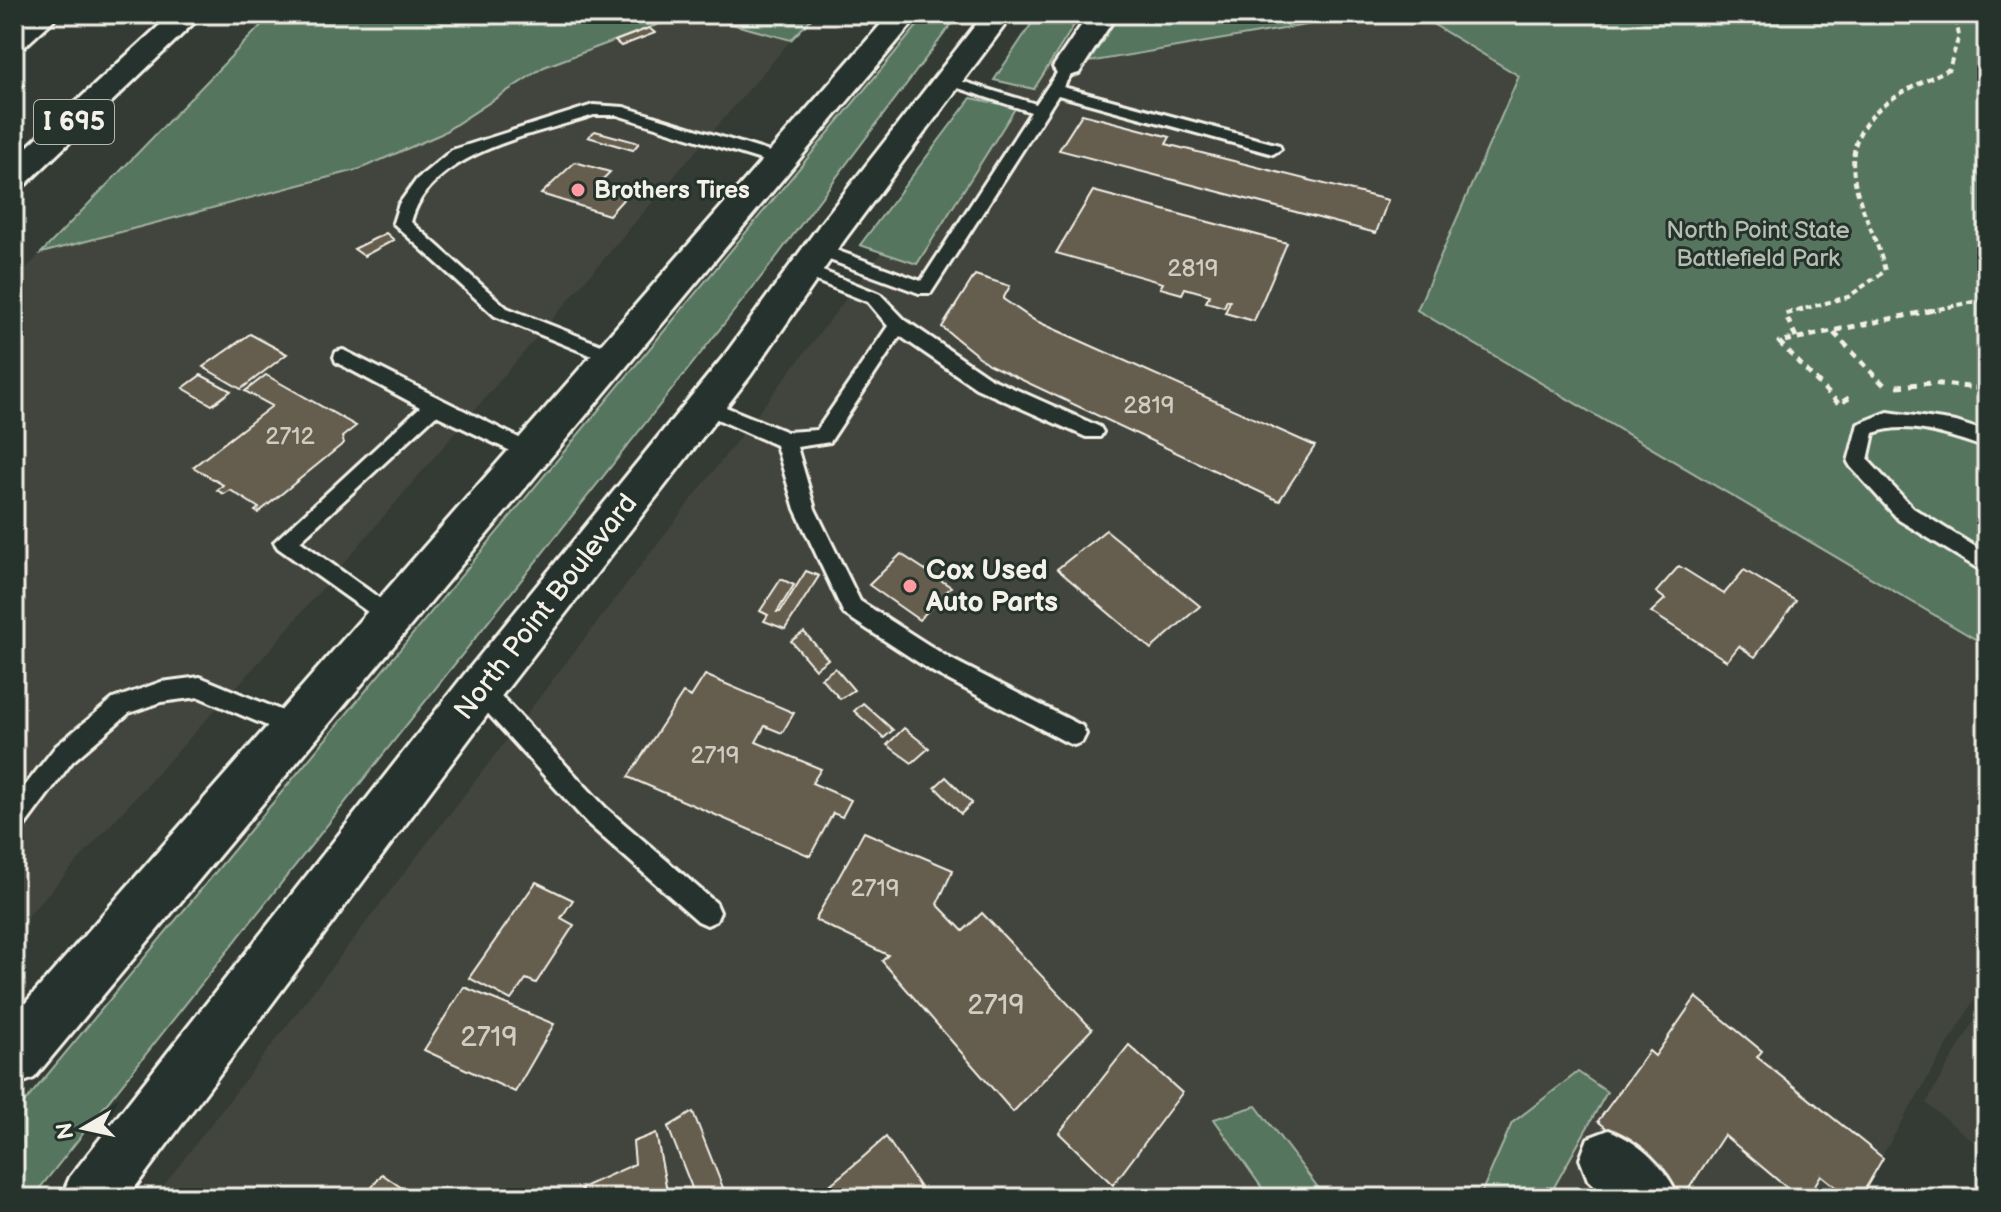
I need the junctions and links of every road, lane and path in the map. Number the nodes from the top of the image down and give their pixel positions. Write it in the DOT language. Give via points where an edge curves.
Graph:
graph roads {
  1 [pos="46,14"];
  2 [pos="189,14"];
  3 [pos="906,14"];
  4 [pos="999,14"];
  5 [pos="1103,14"];
  6 [pos="1959,14"];
  7 [pos="14,41"];
  8 [pos="1061,78"];
  9 [pos="948,82"];
  10 [pos="1040,110"];
  11 [pos="1273,149"];
  12 [pos="780,161"];
  13 [pos="14,177"];
  14 [pos="812,260"];
  15 [pos="1987,299"];
  16 [pos="898,325"];
  17 [pos="1833,332"];
  18 [pos="1796,337"];
  19 [pos="343,357"];
  20 [pos="612,357"];
  21 [pos="1887,389"];
  22 [pos="1987,389"];
  23 [pos="1876,391"];
  24 [pos="1854,396"];
  25 [pos="434,406"];
  26 [pos="706,406"];
  27 [pos="1093,432"];
  28 [pos="785,440"];
  29 [pos="1987,440"];
  30 [pos="530,452"];
  31 [pos="1987,565"];
  32 [pos="389,618"];
  33 [pos="480,689"];
  34 [pos="296,727"];
  35 [pos="1074,734"];
  36 [pos="14,820"];
  37 [pos="707,912"];
  38 [pos="14,1058"];
  39 [pos="1609,1159"];
  40 [pos="91,1198"];
  41 [pos="1649,1198"];
  1 -- 7 [label="main road"];
  2 -- 13 [label="main road, I 695"];
  3 -- 12 [label="main road"];
  4 -- 9 [label="main road, North Point Boulevard"];
  5 -- 8 [label="main road"];
  6 -- 18 [label="path" via="1949,69 1865,118 1853,151 1855,183 1885,271 1848,297 1785,314"];
  8 -- 10 [label="lane"];
  8 -- 11 [label="lane"];
  9 -- 10 [label="lane"];
  9 -- 14 [label="main road, North Point Boulevard"];
  10 -- 14 [label="lane" via="925,289"];
  12 -- 20 [label="main road"];
  12 -- 20 [label="lane" via="618,110 593,110 458,154 423,183 407,204 402,223 501,312"];
  14 -- 16 [label="lane" via="874,298"];
  14 -- 26 [label="main road, North Point Boulevard"];
  15 -- 17 [label="path"];
  16 -- 27 [label="lane" via="983,383"];
  16 -- 28 [label="lane" via="823,437"];
  17 -- 18 [label="path"];
  17 -- 21 [label="path"];
  18 -- 24 [label="path" via="1779,342 1839,404"];
  19 -- 25 [label="lane"];
  20 -- 30 [label="main road"];
  21 -- 22 [label="path" via="1932,383"];
  21 -- 23 [label="path"];
  25 -- 30 [label="lane"];
  25 -- 32 [label="lane" via="285,542"];
  26 -- 28 [label="lane"];
  26 -- 33 [label="main road, North Point Boulevard"];
  28 -- 35 [label="lane" via="805,509 852,607 941,665"];
  29 -- 31 [label="lane" via="1956,429 1888,419 1865,429 1858,462 1906,514"];
  30 -- 32 [label="main road"];
  32 -- 34 [label="main road"];
  33 -- 37 [label="lane" via="597,816"];
  33 -- 40 [label="main road, North Point Boulevard"];
  34 -- 36 [label="lane" via="200,687 161,692 121,706 64,754"];
  34 -- 38 [label="main road"];
  39 -- 41 [label="main road"];
}
